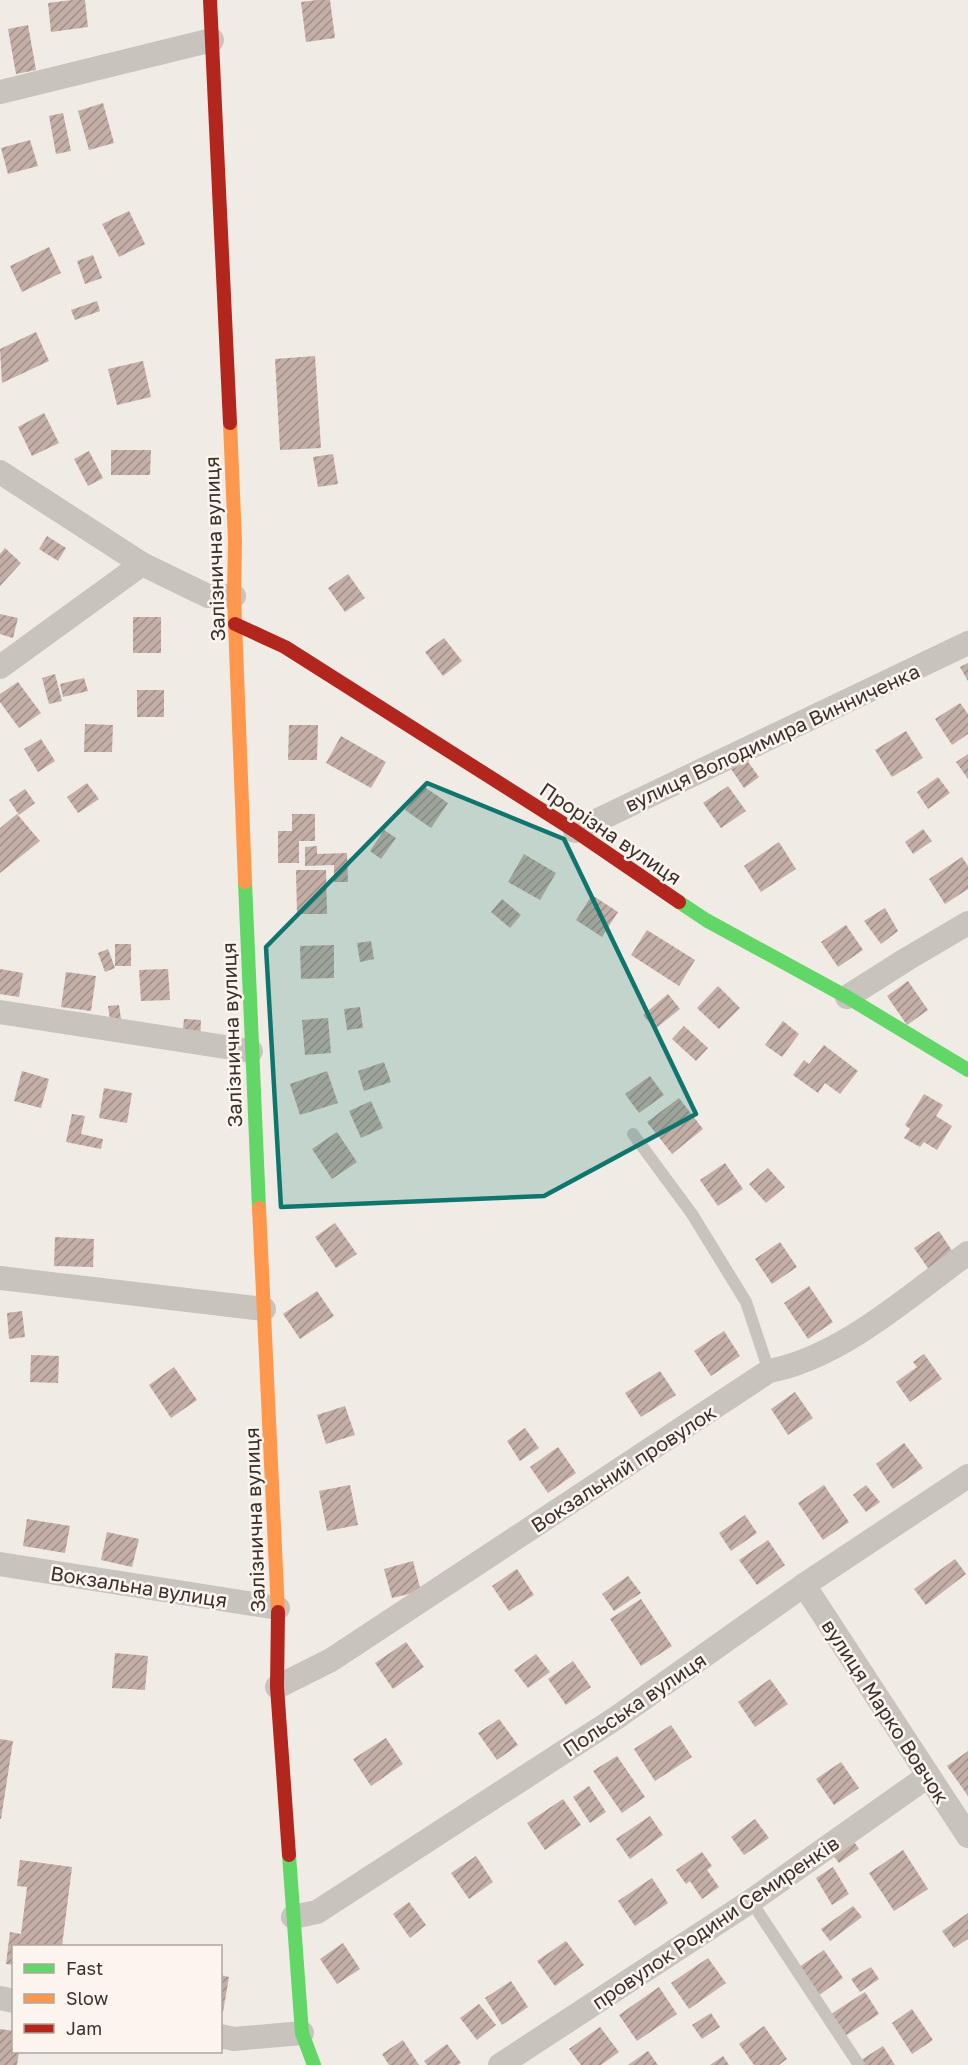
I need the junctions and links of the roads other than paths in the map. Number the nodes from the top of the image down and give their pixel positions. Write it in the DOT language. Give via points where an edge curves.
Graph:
graph roads {
  1 [pos="210,0"];
  2 [pos="212,40"];
  3 [pos="0,92"];
  4 [pos="0,472"];
  5 [pos="142,564"];
  6 [pos="234,596"];
  7 [pos="235,624"];
  8 [pos="968,643"];
  9 [pos="0,667"];
  10 [pos="575,831"];
  11 [pos="968,923"];
  12 [pos="847,997"];
  13 [pos="0,1012"];
  14 [pos="251,1051"];
  15 [pos="968,1070"];
  16 [pos="633,1134"];
  17 [pos="968,1252"];
  18 [pos="0,1278"];
  19 [pos="264,1309"];
  20 [pos="769,1371"];
  21 [pos="968,1476"];
  22 [pos="0,1564"];
  23 [pos="804,1585"];
  24 [pos="278,1608"];
  25 [pos="277,1687"];
  26 [pos="928,1776"];
  27 [pos="968,1836"];
  28 [pos="751,1901"];
  29 [pos="293,1917"];
  30 [pos="302,2033"];
  31 [pos="222,2036"];
  32 [pos="314,2065"];
  33 [pos="500,2065"];
  34 [pos="860,2065"];
  1 -- 2 [label="street, Залізнична вулиця"];
  2 -- 3 [label="street"];
  2 -- 6 [label="street, Залізнична вулиця" via="235,541"];
  4 -- 5 [label="street"];
  5 -- 6 [label="street" via="208,596"];
  5 -- 9 [label="street"];
  6 -- 7 [label="street, Залізнична вулиця"];
  7 -- 10 [label="street, Прорізна вулиця" via="285,647"];
  7 -- 14 [label="street, Залізнична вулиця"];
  8 -- 10 [label="street, вулиця Володимира Винниченка"];
  10 -- 12 [label="street, Прорізна вулиця" via="706,920"];
  11 -- 12 [label="street"];
  12 -- 15 [label="street, Прорізна вулиця"];
  13 -- 14 [label="street"];
  14 -- 19 [label="street, Залізнична вулиця"];
  16 -- 20 [label="lane" via="692,1214 746,1302"];
  17 -- 20 [label="street, Вокзальний провулок" via="850,1339 789,1368"];
  18 -- 19 [label="street"];
  19 -- 24 [label="street, Залізнична вулиця"];
  20 -- 25 [label="street, Вокзальний провулок" via="331,1660"];
  21 -- 23 [label="street, Польська вулиця"];
  22 -- 24 [label="street, Вокзальна вулиця"];
  23 -- 26 [label="street, вулиця Марко Вовчок"];
  23 -- 29 [label="street, Польська вулиця" via="606,1725 317,1912"];
  24 -- 25 [label="street, Залізнична вулиця"];
  25 -- 29 [label="street, Залізнична вулиця"];
  26 -- 27 [label="street, вулиця Марко Вовчок"];
  26 -- 28 [label="street, провулок Родини Семиренків"];
  28 -- 33 [label="street, провулок Родини Семиренків"];
  28 -- 34 [label="lane"];
  29 -- 30 [label="street, Залізнична вулиця"];
  30 -- 31 [label="street" via="234,2039"];
  30 -- 32 [label="street, Залізнична вулиця"];
}
